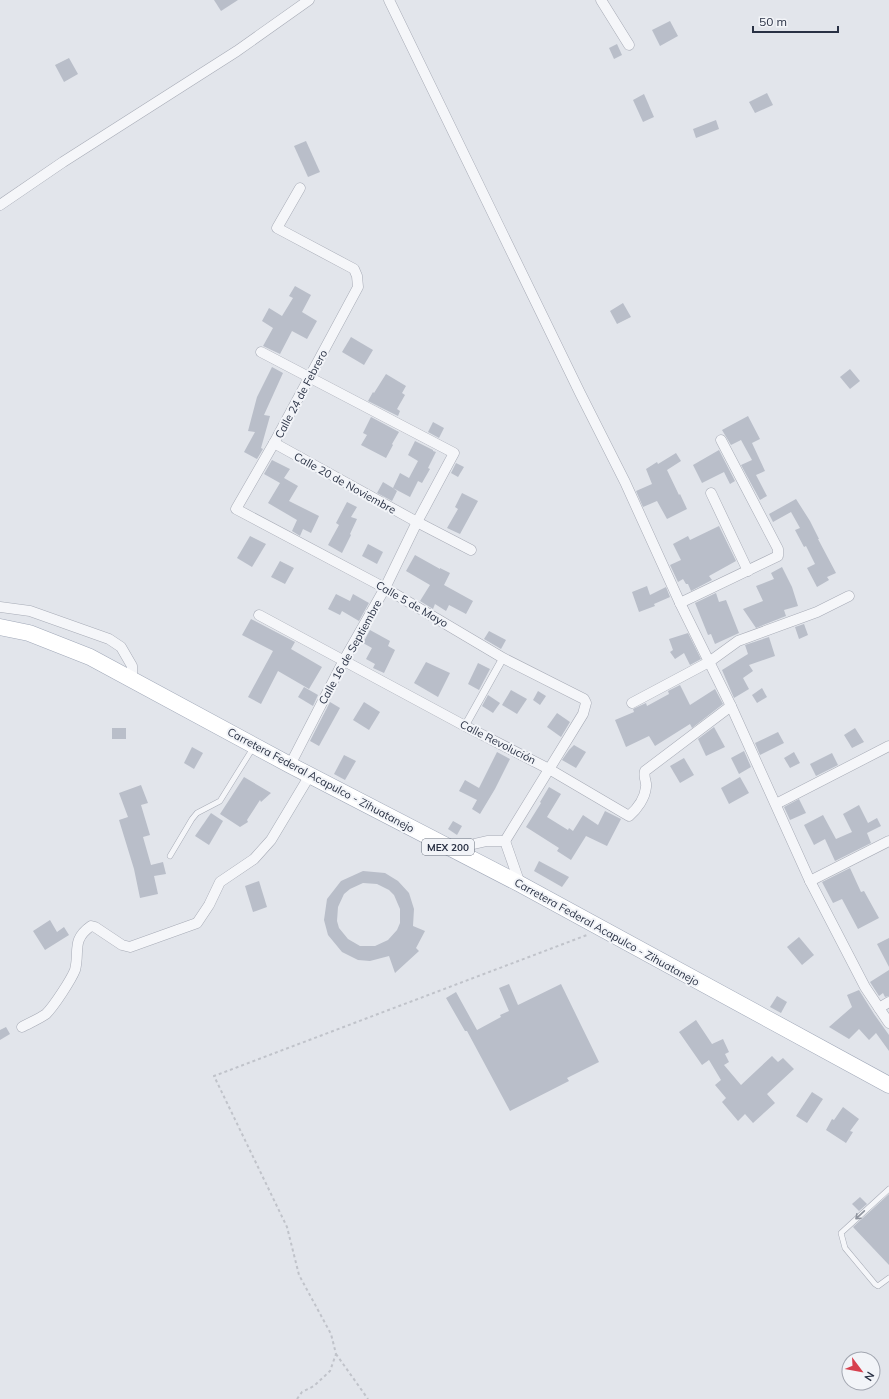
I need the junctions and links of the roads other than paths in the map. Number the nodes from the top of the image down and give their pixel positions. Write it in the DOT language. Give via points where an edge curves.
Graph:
graph roads {
  1 [pos="389,0"];
  2 [pos="601,0"];
  3 [pos="303,2"];
  4 [pos="629,45"];
  5 [pos="300,188"];
  6 [pos="0,205"];
  7 [pos="261,352"];
  8 [pos="310,377"];
  9 [pos="721,440"];
  10 [pos="274,443"];
  11 [pos="711,493"];
  12 [pos="236,509"];
  13 [pos="417,522"];
  14 [pos="471,550"];
  15 [pos="748,571"];
  16 [pos="385,588"];
  17 [pos="849,596"];
  18 [pos="680,603"];
  19 [pos="0,607"];
  20 [pos="259,615"];
  21 [pos="0,627"];
  22 [pos="502,658"];
  23 [pos="344,660"];
  24 [pos="709,662"];
  25 [pos="132,680"];
  26 [pos="632,703"];
  27 [pos="731,706"];
  28 [pos="466,726"];
  29 [pos="255,746"];
  30 [pos="889,746"];
  31 [pos="290,765"];
  32 [pos="549,769"];
  33 [pos="310,775"];
  34 [pos="776,804"];
  35 [pos="505,841"];
  36 [pos="889,841"];
  37 [pos="452,849"];
  38 [pos="170,856"];
  39 [pos="810,881"];
  40 [pos="520,884"];
  41 [pos="889,1002"];
  42 [pos="879,1008"];
  43 [pos="889,1023"];
  44 [pos="22,1028"];
  45 [pos="889,1085"];
  46 [pos="889,1189"];
  47 [pos="889,1278"];
  1 -- 18 [label="street" via="625,482"];
  2 -- 4 [label="street"];
  3 -- 6 [label="street" via="237,51"];
  5 -- 8 [label="street, Calle 24 de Febrero" via="276,228 354,269 358,287"];
  7 -- 8 [label="street"];
  8 -- 10 [label="street, Calle 24 de Febrero"];
  8 -- 13 [label="street, Calle 16 de Septiembre" via="454,453"];
  9 -- 15 [label="street" via="778,549 778,556"];
  10 -- 12 [label="street, Calle 24 de Febrero"];
  10 -- 13 [label="street, Calle 20 de Noviembre"];
  11 -- 15 [label="street"];
  12 -- 16 [label="street, Calle 5 de Mayo"];
  13 -- 14 [label="street, Calle 20 de Noviembre"];
  13 -- 16 [label="street, Calle 16 de Septiembre"];
  15 -- 18 [label="street"];
  16 -- 22 [label="street, Calle 5 de Mayo"];
  16 -- 23 [label="street, Calle 16 de Septiembre"];
  17 -- 24 [label="street" via="817,612 738,641"];
  18 -- 24 [label="street"];
  19 -- 25 [label="street" via="30,611 110,639 121,647 132,666"];
  20 -- 23 [label="street, Calle Revolución"];
  21 -- 25 [label="main road, Carretera Federal Acapulco - Zihuatanejo / MEX 200" via="29,633 90,657"];
  22 -- 28 [label="street"];
  22 -- 32 [label="street, Calle 5 de Mayo" via="584,699 586,703 583,714"];
  23 -- 28 [label="street, Calle Revolución"];
  23 -- 31 [label="street, Calle 16 de Septiembre"];
  24 -- 26 [label="street"];
  24 -- 27 [label="street"];
  25 -- 29 [label="main road, Carretera Federal Acapulco - Zihuatanejo / MEX 200"];
  27 -- 32 [label="street, Calle Revolución" via="645,771 643,776 647,786 635,811 629,816"];
  27 -- 34 [label="street"];
  28 -- 32 [label="street, Calle Revolución"];
  29 -- 31 [label="main road, Carretera Federal Acapulco - Zihuatanejo / MEX 200"];
  29 -- 38 [label="lane" via="224,797 197,813"];
  30 -- 34 [label="street"];
  31 -- 33 [label="main road, Carretera Federal Acapulco - Zihuatanejo / MEX 200"];
  32 -- 35 [label="street"];
  33 -- 37 [label="main road, Carretera Federal Acapulco - Zihuatanejo / MEX 200"];
  33 -- 44 [label="street" via="270,840 254,859 220,882 197,923 130,947 122,945 91,926 82,932 79,938 74,970 57,1001 45,1014"];
  34 -- 39 [label="street"];
  35 -- 37 [label="street" via="487,841"];
  35 -- 40 [label="street"];
  36 -- 39 [label="street"];
  37 -- 40 [label="main road, Carretera Federal Acapulco - Zihuatanejo / MEX 200"];
  39 -- 42 [label="street" via="864,987"];
  40 -- 45 [label="main road, Carretera Federal Acapulco - Zihuatanejo / MEX 200"];
  41 -- 42 [label="street"];
  42 -- 43 [label="street"];
  46 -- 47 [label="lane, one-way" via="841,1233 845,1248 875,1284 878,1286"];
}
